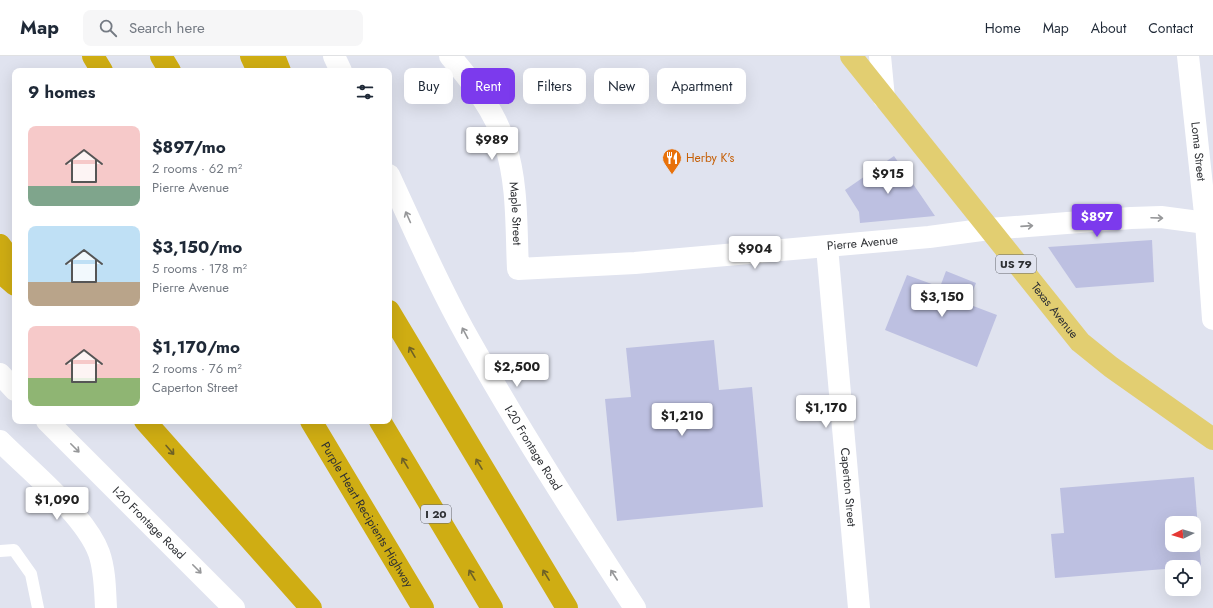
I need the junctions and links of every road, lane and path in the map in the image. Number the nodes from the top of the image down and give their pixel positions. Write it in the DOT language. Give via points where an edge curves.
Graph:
graph roads {
  1 [pos="93,56"];
  2 [pos="161,56"];
  3 [pos="251,56"];
  4 [pos="274,56"];
  5 [pos="334,56"];
  6 [pos="450,56"];
  7 [pos="851,56"];
  8 [pos="880,56"];
  9 [pos="1188,56"];
  10 [pos="100,68"];
  11 [pos="168,68"];
  12 [pos="257,68"];
  13 [pos="279,68"];
  14 [pos="340,68"];
  15 [pos="884,98"];
  16 [pos="392,181"];
  17 [pos="1206,224"];
  18 [pos="989,229"];
  19 [pos="0,245"];
  20 [pos="827,247"];
  21 [pos="12,261"];
  22 [pos="518,269"];
  23 [pos="0,272"];
  24 [pos="12,282"];
  25 [pos="392,317"];
  26 [pos="1213,319"];
  27 [pos="0,374"];
  28 [pos="12,387"];
  29 [pos="50,424"];
  30 [pos="148,424"];
  31 [pos="313,424"];
  32 [pos="382,424"];
  33 [pos="1213,439"];
  34 [pos="0,441"];
  35 [pos="0,551"];
  36 [pos="267,561"];
  37 [pos="38,608"];
  38 [pos="106,608"];
  39 [pos="234,608"];
  40 [pos="300,608"];
  41 [pos="311,608"];
  42 [pos="423,608"];
  43 [pos="492,608"];
  44 [pos="567,608"];
  45 [pos="635,608"];
  46 [pos="860,608"];
  1 -- 10 [label="highway"];
  2 -- 11 [label="highway"];
  3 -- 12 [label="highway"];
  4 -- 13 [label="highway"];
  5 -- 14 [label="street"];
  6 -- 22 [label="street, Maple Street" via="485,101 506,144 514,189"];
  7 -- 15 [label="main road, Texas Avenue / US 79"];
  8 -- 15 [label="street"];
  9 -- 17 [label="street, Loma Street"];
  15 -- 18 [label="main road, Texas Avenue / US 79"];
  45 -- 16 [label="street, I-20 Frontage Road, one-way" via="548,476 468,338 435,275"];
  18 -- 17 [label="street, Pierre Avenue, one-way" via="1147,217"];
  17 -- 26 [label="street, Loma Street"];
  18 -- 20 [label="street, Pierre Avenue"];
  18 -- 33 [label="main road, Texas Avenue / US 79" via="1080,342"];
  19 -- 21 [label="highway"];
  20 -- 22 [label="street, Pierre Avenue" via="635,263"];
  20 -- 46 [label="street, Caperton Street"];
  23 -- 24 [label="highway"];
  44 -- 25 [label="highway, one-way"];
  27 -- 28 [label="street"];
  29 -- 39 [label="street, I-20 Frontage Road, one-way"];
  30 -- 36 [label="highway, one-way"];
  31 -- 42 [label="highway, Purple Heart Recipients Highway"];
  43 -- 32 [label="highway, I 20, one-way"];
  34 -- 38 [label="street" via="76,516 91,535 103,565"];
  35 -- 37 [label="lane" via="14,550 31,574"];
  36 -- 40 [label="highway"];
  36 -- 41 [label="highway"];
}
